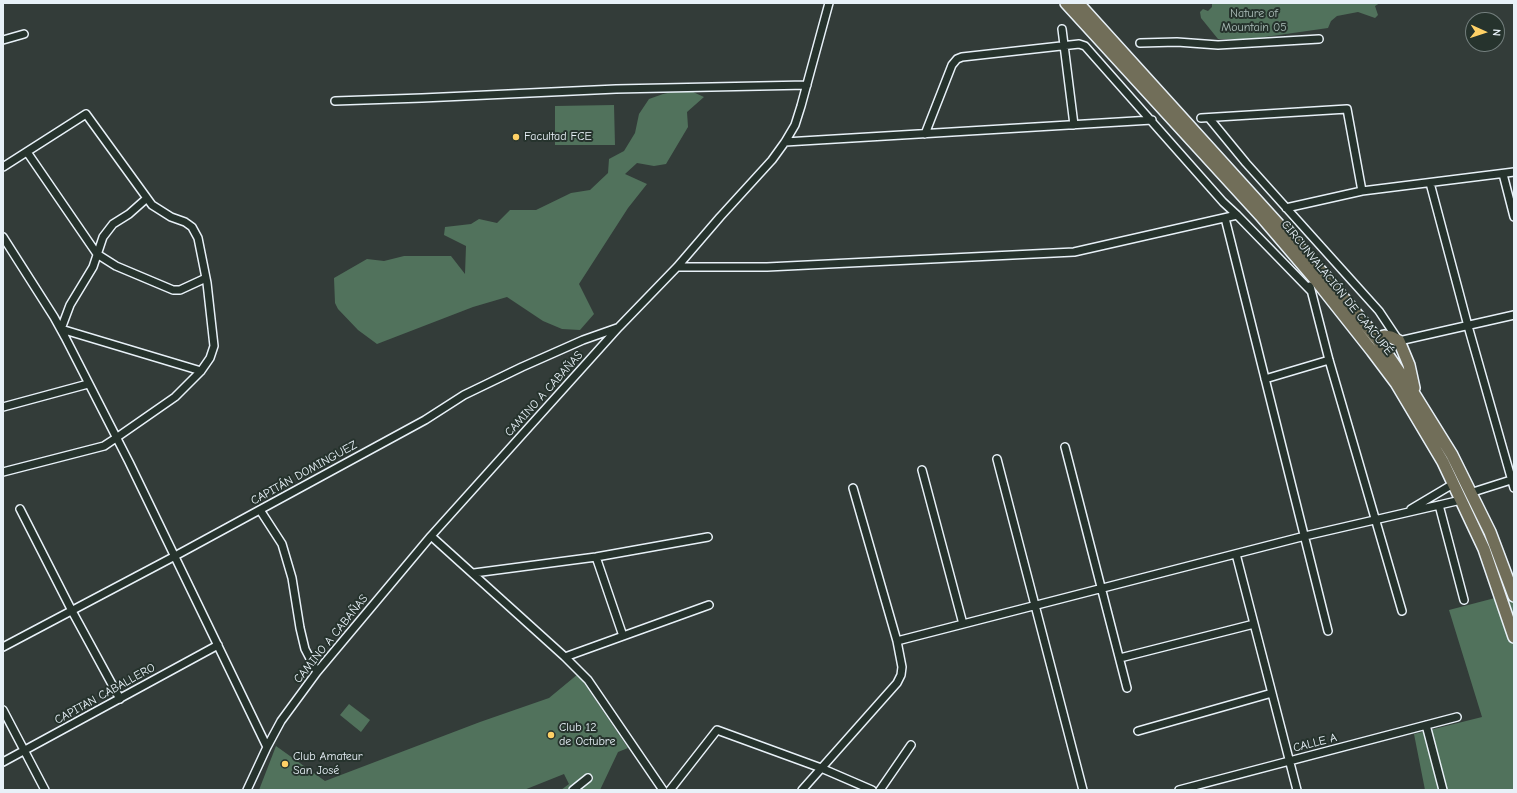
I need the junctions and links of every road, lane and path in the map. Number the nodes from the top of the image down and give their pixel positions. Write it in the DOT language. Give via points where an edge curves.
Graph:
graph roads {
  1 [pos="829,3"];
  2 [pos="1066,3"];
  3 [pos="1078,3"];
  4 [pos="1062,29"];
  5 [pos="24,34"];
  6 [pos="1318,39"];
  7 [pos="3,40"];
  8 [pos="1140,43"];
  9 [pos="1065,46"];
  10 [pos="806,85"];
  11 [pos="335,101"];
  12 [pos="1201,118"];
  13 [pos="1208,118"];
  14 [pos="1152,120"];
  15 [pos="1074,125"];
  16 [pos="925,134"];
  17 [pos="785,142"];
  18 [pos="28,152"];
  19 [pos="3,167"];
  20 [pos="1514,172"];
  21 [pos="1503,174"];
  22 [pos="1430,183"];
  23 [pos="1362,191"];
  24 [pos="147,198"];
  25 [pos="1286,208"];
  26 [pos="1238,215"];
  27 [pos="1514,217"];
  28 [pos="1225,218"];
  29 [pos="3,237"];
  30 [pos="97,254"];
  31 [pos="677,267"];
  32 [pos="1306,268"];
  33 [pos="206,278"];
  34 [pos="1311,291"];
  35 [pos="1514,315"];
  36 [pos="1468,326"];
  37 [pos="619,328"];
  38 [pos="61,329"];
  39 [pos="1377,340"];
  40 [pos="1399,341"];
  41 [pos="1330,360"];
  42 [pos="201,371"];
  43 [pos="1265,379"];
  44 [pos="88,384"];
  45 [pos="1416,397"];
  46 [pos="3,407"];
  47 [pos="116,438"];
  48 [pos="1065,447"];
  49 [pos="997,459"];
  50 [pos="922,470"];
  51 [pos="3,472"];
  52 [pos="1513,479"];
  53 [pos="1453,484"];
  54 [pos="853,488"];
  55 [pos="1514,488"];
  56 [pos="1470,493"];
  57 [pos="1461,500"];
  58 [pos="1439,505"];
  59 [pos="20,510"];
  60 [pos="260,510"];
  61 [pos="1406,512"];
  62 [pos="1375,519"];
  63 [pos="431,536"];
  64 [pos="708,536"];
  65 [pos="1305,536"];
  66 [pos="1236,554"];
  67 [pos="175,556"];
  68 [pos="596,557"];
  69 [pos="474,573"];
  70 [pos="1102,589"];
  71 [pos="1514,596"];
  72 [pos="1464,600"];
  73 [pos="709,605"];
  74 [pos="1036,606"];
  75 [pos="72,611"];
  76 [pos="1402,611"];
  77 [pos="964,624"];
  78 [pos="1254,624"];
  79 [pos="1328,631"];
  80 [pos="623,636"];
  81 [pos="1514,637"];
  82 [pos="897,641"];
  83 [pos="218,645"];
  84 [pos="3,647"];
  85 [pos="566,657"];
  86 [pos="1120,658"];
  87 [pos="317,672"];
  88 [pos="1128,688"];
  89 [pos="1272,693"];
  90 [pos="120,698"];
  91 [pos="3,710"];
  92 [pos="1457,717"];
  93 [pos="1426,725"];
  94 [pos="1138,730"];
  95 [pos="911,745"];
  96 [pos="267,747"];
  97 [pos="24,751"];
  98 [pos="1290,760"];
  99 [pos="3,762"];
  100 [pos="821,768"];
  101 [pos="588,778"];
  102 [pos="45,790"];
  103 [pos="248,790"];
  104 [pos="573,790"];
  105 [pos="663,790"];
  106 [pos="670,790"];
  107 [pos="802,790"];
  108 [pos="872,790"];
  109 [pos="880,790"];
  110 [pos="1083,790"];
  111 [pos="1180,790"];
  112 [pos="1297,790"];
  113 [pos="1443,790"];
  1 -- 10 [label="street, CAMINO A CABAÑAS"];
  2 -- 32 [label="highway, CIRCUNVALACIÓN DE CAACUPÉ"];
  3 -- 39 [label="highway, CIRCUNVALACIÓN DE CAACUPÉ" via="1328,279"];
  4 -- 9 [label="street"];
  5 -- 7 [label="street"];
  6 -- 8 [label="street" via="1218,45"];
  9 -- 14 [label="street" via="1085,46"];
  9 -- 15 [label="street"];
  9 -- 16 [label="street" via="957,59 952,64"];
  10 -- 11 [label="street" via="616,89"];
  10 -- 17 [label="street, CAMINO A CABAÑAS" via="795,125"];
  12 -- 13 [label="street"];
  13 -- 23 [label="street" via="1347,109"];
  13 -- 25 [label="street"];
  14 -- 15 [label="street"];
  14 -- 26 [label="street" via="1223,202"];
  15 -- 16 [label="street"];
  16 -- 17 [label="street"];
  17 -- 31 [label="street, CAMINO A CABAÑAS"];
  18 -- 19 [label="street"];
  18 -- 24 [label="street" via="86,114"];
  18 -- 30 [label="street"];
  20 -- 21 [label="street"];
  21 -- 22 [label="street"];
  21 -- 27 [label="street"];
  22 -- 23 [label="street"];
  22 -- 36 [label="street"];
  23 -- 25 [label="street"];
  24 -- 30 [label="street" via="113,224 103,236"];
  24 -- 33 [label="street" via="152,205 192,227 198,238"];
  25 -- 40 [label="street" via="1379,310"];
  26 -- 28 [label="street"];
  26 -- 34 [label="street"];
  28 -- 31 [label="street" via="1074,252 767,267"];
  28 -- 43 [label="street"];
  29 -- 38 [label="street"];
  30 -- 33 [label="street" via="116,266 173,290 180,290"];
  30 -- 38 [label="street" via="93,267 70,305"];
  31 -- 37 [label="street, CAMINO A CABAÑAS"];
  32 -- 34 [label="street"];
  32 -- 53 [label="highway, CIRCUNVALACIÓN DE CAACUPÉ" via="1396,383 1443,462"];
  33 -- 42 [label="street" via="214,346"];
  34 -- 41 [label="street"];
  35 -- 36 [label="street"];
  36 -- 40 [label="street"];
  36 -- 52 [label="street"];
  37 -- 60 [label="street, CAPITÁN DOMINGUEZ" via="584,340 464,395 425,420"];
  37 -- 63 [label="street, CAMINO A CABAÑAS"];
  38 -- 42 [label="street"];
  38 -- 44 [label="street"];
  39 -- 40 [label="highway" via="1384,336"];
  39 -- 45 [label="highway, CIRCUNVALACIÓN DE CAACUPÉ"];
  40 -- 45 [label="highway" via="1409,365"];
  41 -- 43 [label="street"];
  41 -- 62 [label="street"];
  42 -- 47 [label="street" via="176,397"];
  43 -- 65 [label="street"];
  44 -- 46 [label="street"];
  44 -- 47 [label="street"];
  45 -- 56 [label="highway, CIRCUNVALACIÓN DE CAACUPÉ" via="1452,455"];
  47 -- 51 [label="street" via="104,446"];
  47 -- 67 [label="street"];
  48 -- 70 [label="street"];
  49 -- 74 [label="street"];
  50 -- 77 [label="street"];
  52 -- 55 [label="street"];
  52 -- 56 [label="street"];
  53 -- 57 [label="highway, CIRCUNVALACIÓN DE CAACUPÉ"];
  53 -- 61 [label="street"];
  54 -- 82 [label="street"];
  56 -- 71 [label="highway, CIRCUNVALACIÓN DE CAACUPÉ" via="1490,532"];
  57 -- 58 [label="street"];
  57 -- 81 [label="highway, CIRCUNVALACIÓN DE CAACUPÉ" via="1484,549"];
  58 -- 61 [label="street"];
  58 -- 72 [label="street"];
  59 -- 75 [label="street"];
  60 -- 67 [label="street, CAPITÁN DOMINGUEZ"];
  60 -- 87 [label="street" via="282,544 292,578 305,649"];
  61 -- 62 [label="street"];
  62 -- 65 [label="street"];
  62 -- 76 [label="street"];
  63 -- 69 [label="street"];
  63 -- 87 [label="street, CAMINO A CABAÑAS"];
  64 -- 68 [label="street"];
  65 -- 66 [label="street"];
  65 -- 79 [label="street"];
  66 -- 70 [label="street"];
  66 -- 78 [label="street"];
  67 -- 75 [label="street, CAPITÁN DOMINGUEZ"];
  67 -- 83 [label="street"];
  68 -- 69 [label="street"];
  68 -- 80 [label="street"];
  69 -- 85 [label="street"];
  70 -- 74 [label="street"];
  70 -- 86 [label="street"];
  73 -- 80 [label="street"];
  74 -- 77 [label="street"];
  74 -- 110 [label="street"];
  75 -- 84 [label="street, CAPITÁN DOMINGUEZ"];
  75 -- 90 [label="street"];
  77 -- 82 [label="street"];
  78 -- 86 [label="street"];
  78 -- 89 [label="street"];
  80 -- 85 [label="street"];
  82 -- 100 [label="street" via="902,667 897,683"];
  83 -- 90 [label="street, CAPITAN CABALLERO"];
  83 -- 96 [label="street"];
  85 -- 105 [label="street" via="588,680"];
  86 -- 88 [label="street"];
  87 -- 96 [label="street, CAMINO A CABAÑAS" via="281,721"];
  89 -- 94 [label="street"];
  89 -- 98 [label="street"];
  90 -- 97 [label="street, CAPITAN CABALLERO"];
  91 -- 97 [label="street"];
  92 -- 93 [label="street, CALLE A"];
  93 -- 98 [label="street, CALLE A"];
  93 -- 113 [label="street"];
  95 -- 109 [label="street"];
  96 -- 103 [label="street, CAMINO A CABAÑAS"];
  97 -- 99 [label="street, CAPITAN CABALLERO"];
  97 -- 102 [label="street"];
  98 -- 111 [label="street, CALLE A"];
  98 -- 112 [label="street"];
  100 -- 106 [label="street" via="717,730"];
  100 -- 107 [label="street"];
  100 -- 108 [label="street"];
  101 -- 104 [label="street"];
}
